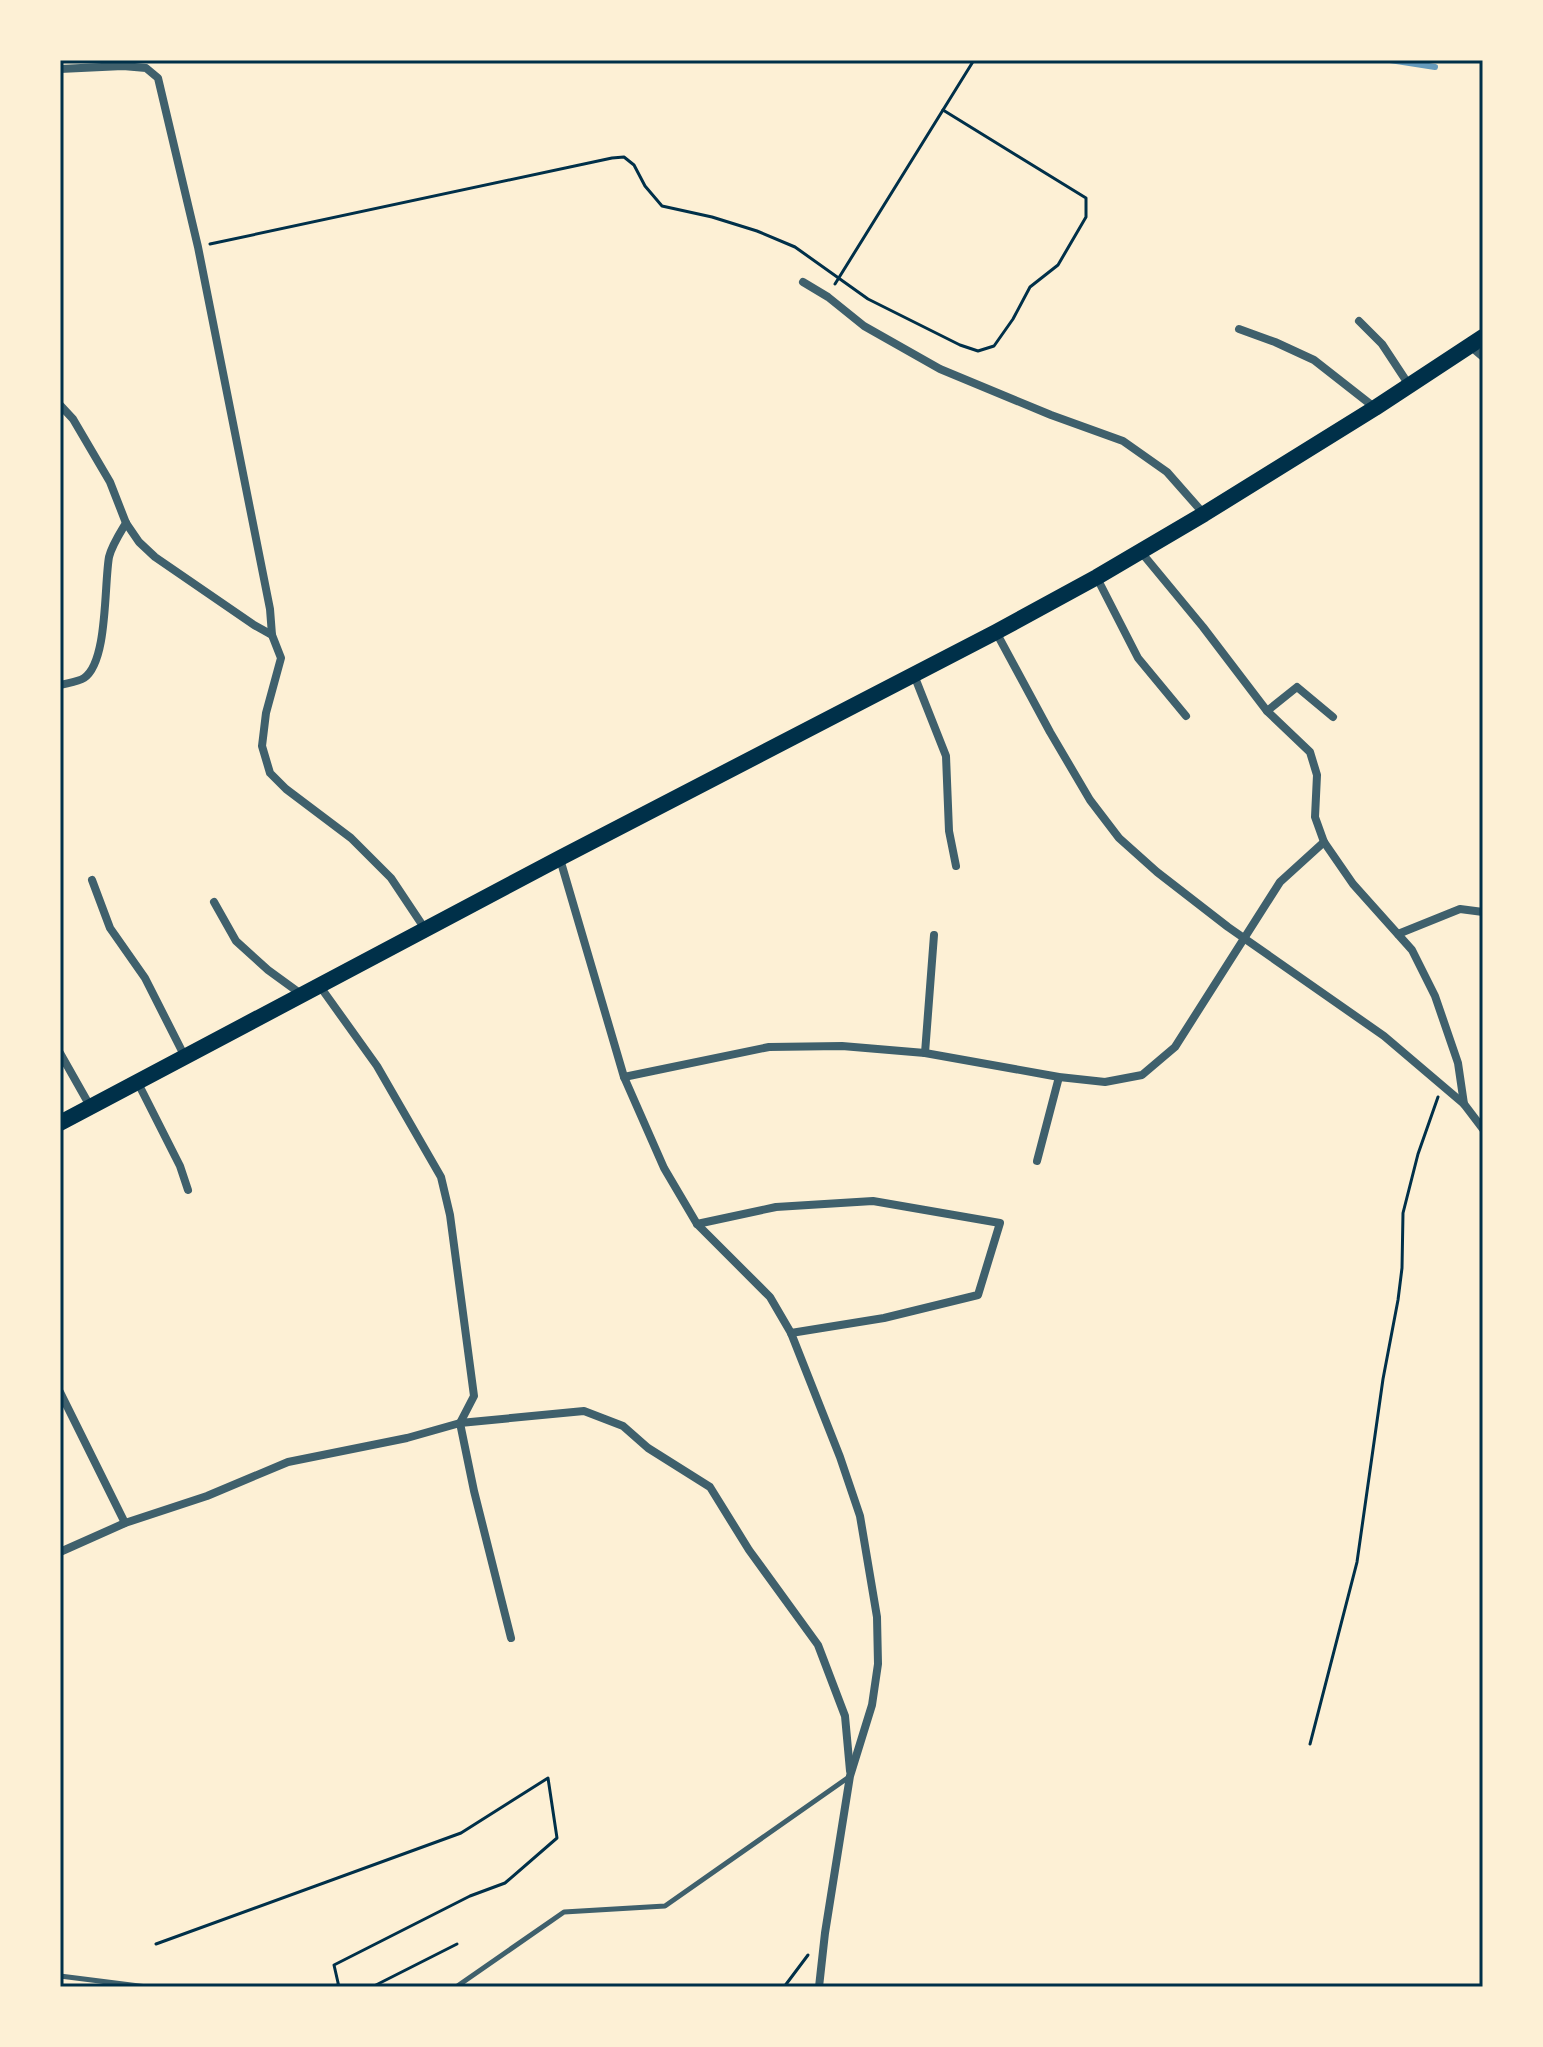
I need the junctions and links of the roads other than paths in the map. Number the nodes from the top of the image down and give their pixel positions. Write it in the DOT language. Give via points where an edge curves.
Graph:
graph roads {
  1 [pos="60,69"];
  2 [pos="803,282"];
  3 [pos="1359,321"];
  4 [pos="1239,329"];
  5 [pos="1479,346"];
  6 [pos="1409,385"];
  7 [pos="60,405"];
  8 [pos="1375,408"];
  9 [pos="1204,514"];
  10 [pos="126,523"];
  11 [pos="1141,552"];
  12 [pos="1097,577"];
  13 [pos="996,632"];
  14 [pos="272,635"];
  15 [pos="914,675"];
  16 [pos="60,685"];
  17 [pos="1267,711"];
  18 [pos="1186,716"];
  19 [pos="1333,717"];
  20 [pos="1324,842"];
  21 [pos="560,858"];
  22 [pos="956,866"];
  23 [pos="92,880"];
  24 [pos="214,902"];
  25 [pos="1483,912"];
  26 [pos="425,929"];
  27 [pos="1398,934"];
  28 [pos="934,935"];
  29 [pos="1245,937"];
  30 [pos="319,985"];
  31 [pos="302,995"];
  32 [pos="60,1053"];
  33 [pos="925,1053"];
  34 [pos="185,1057"];
  35 [pos="624,1077"];
  36 [pos="1059,1077"];
  37 [pos="137,1082"];
  38 [pos="1464,1104"];
  39 [pos="91,1107"];
  40 [pos="60,1123"];
  41 [pos="1483,1129"];
  42 [pos="1037,1161"];
  43 [pos="188,1190"];
  44 [pos="697,1224"];
  45 [pos="791,1333"];
  46 [pos="60,1392"];
  47 [pos="460,1423"];
  48 [pos="125,1523"];
  49 [pos="60,1552"];
  50 [pos="511,1638"];
  51 [pos="850,1776"];
  52 [pos="60,1976"];
  53 [pos="147,1987"];
  54 [pos="456,1987"];
  55 [pos="819,1987"];
  1 -- 14 [label="street" via="146,68 158,78 198,247"];
  2 -- 9 [label="street" via="864,326 940,369 1123,441 1167,472"];
  3 -- 6 [label="street"];
  4 -- 8 [label="street" via="1314,360"];
  5 -- 6 [label="main road"];
  6 -- 8 [label="main road"];
  7 -- 10 [label="street" via="110,482"];
  8 -- 9 [label="main road"];
  9 -- 11 [label="main road"];
  10 -- 14 [label="street" via="155,557"];
  10 -- 16 [label="street" via="110,552 94,665 84,678"];
  11 -- 12 [label="main road"];
  11 -- 17 [label="street"];
  12 -- 13 [label="main road"];
  12 -- 18 [label="street" via="1138,658"];
  13 -- 15 [label="main road"];
  13 -- 29 [label="street" via="1082,786 1119,838"];
  14 -- 26 [label="street" via="281,658 262,746 270,773 391,878"];
  15 -- 21 [label="main road"];
  15 -- 22 [label="street" via="946,756"];
  17 -- 19 [label="street" via="1297,687"];
  17 -- 20 [label="street" via="1310,752 1317,775 1315,817"];
  20 -- 27 [label="street"];
  20 -- 29 [label="street" via="1280,882"];
  21 -- 26 [label="main road"];
  21 -- 35 [label="street"];
  23 -- 34 [label="street" via="110,928 145,978"];
  24 -- 31 [label="street" via="236,941"];
  25 -- 27 [label="street" via="1460,909"];
  26 -- 30 [label="main road"];
  27 -- 38 [label="street" via="1435,996 1458,1063"];
  28 -- 33 [label="street"];
  29 -- 36 [label="street" via="1175,1047 1142,1075 1105,1082"];
  29 -- 38 [label="street" via="1384,1036"];
  30 -- 31 [label="main road"];
  30 -- 47 [label="street" via="377,1066 441,1177 474,1396"];
  31 -- 34 [label="main road"];
  32 -- 39 [label="street"];
  33 -- 35 [label="street" via="769,1047"];
  33 -- 36 [label="street"];
  34 -- 37 [label="main road"];
  35 -- 44 [label="street" via="664,1168"];
  36 -- 42 [label="street"];
  37 -- 39 [label="main road"];
  37 -- 43 [label="street"];
  38 -- 41 [label="street"];
  39 -- 40 [label="main road"];
  44 -- 45 [label="street" via="770,1297"];
  44 -- 45 [label="street" via="776,1207 873,1201 1000,1223 978,1295"];
  45 -- 51 [label="street" via="860,1516 877,1617 872,1705"];
  46 -- 48 [label="street"];
  47 -- 48 [label="street" via="288,1462"];
  47 -- 50 [label="street"];
  47 -- 51 [label="street" via="584,1411 623,1426 710,1487 818,1645 845,1716"];
  48 -- 49 [label="street"];
  51 -- 54 [label="lane" via="665,1906 564,1912"];
  51 -- 55 [label="street"];
  52 -- 53 [label="lane"];
}
